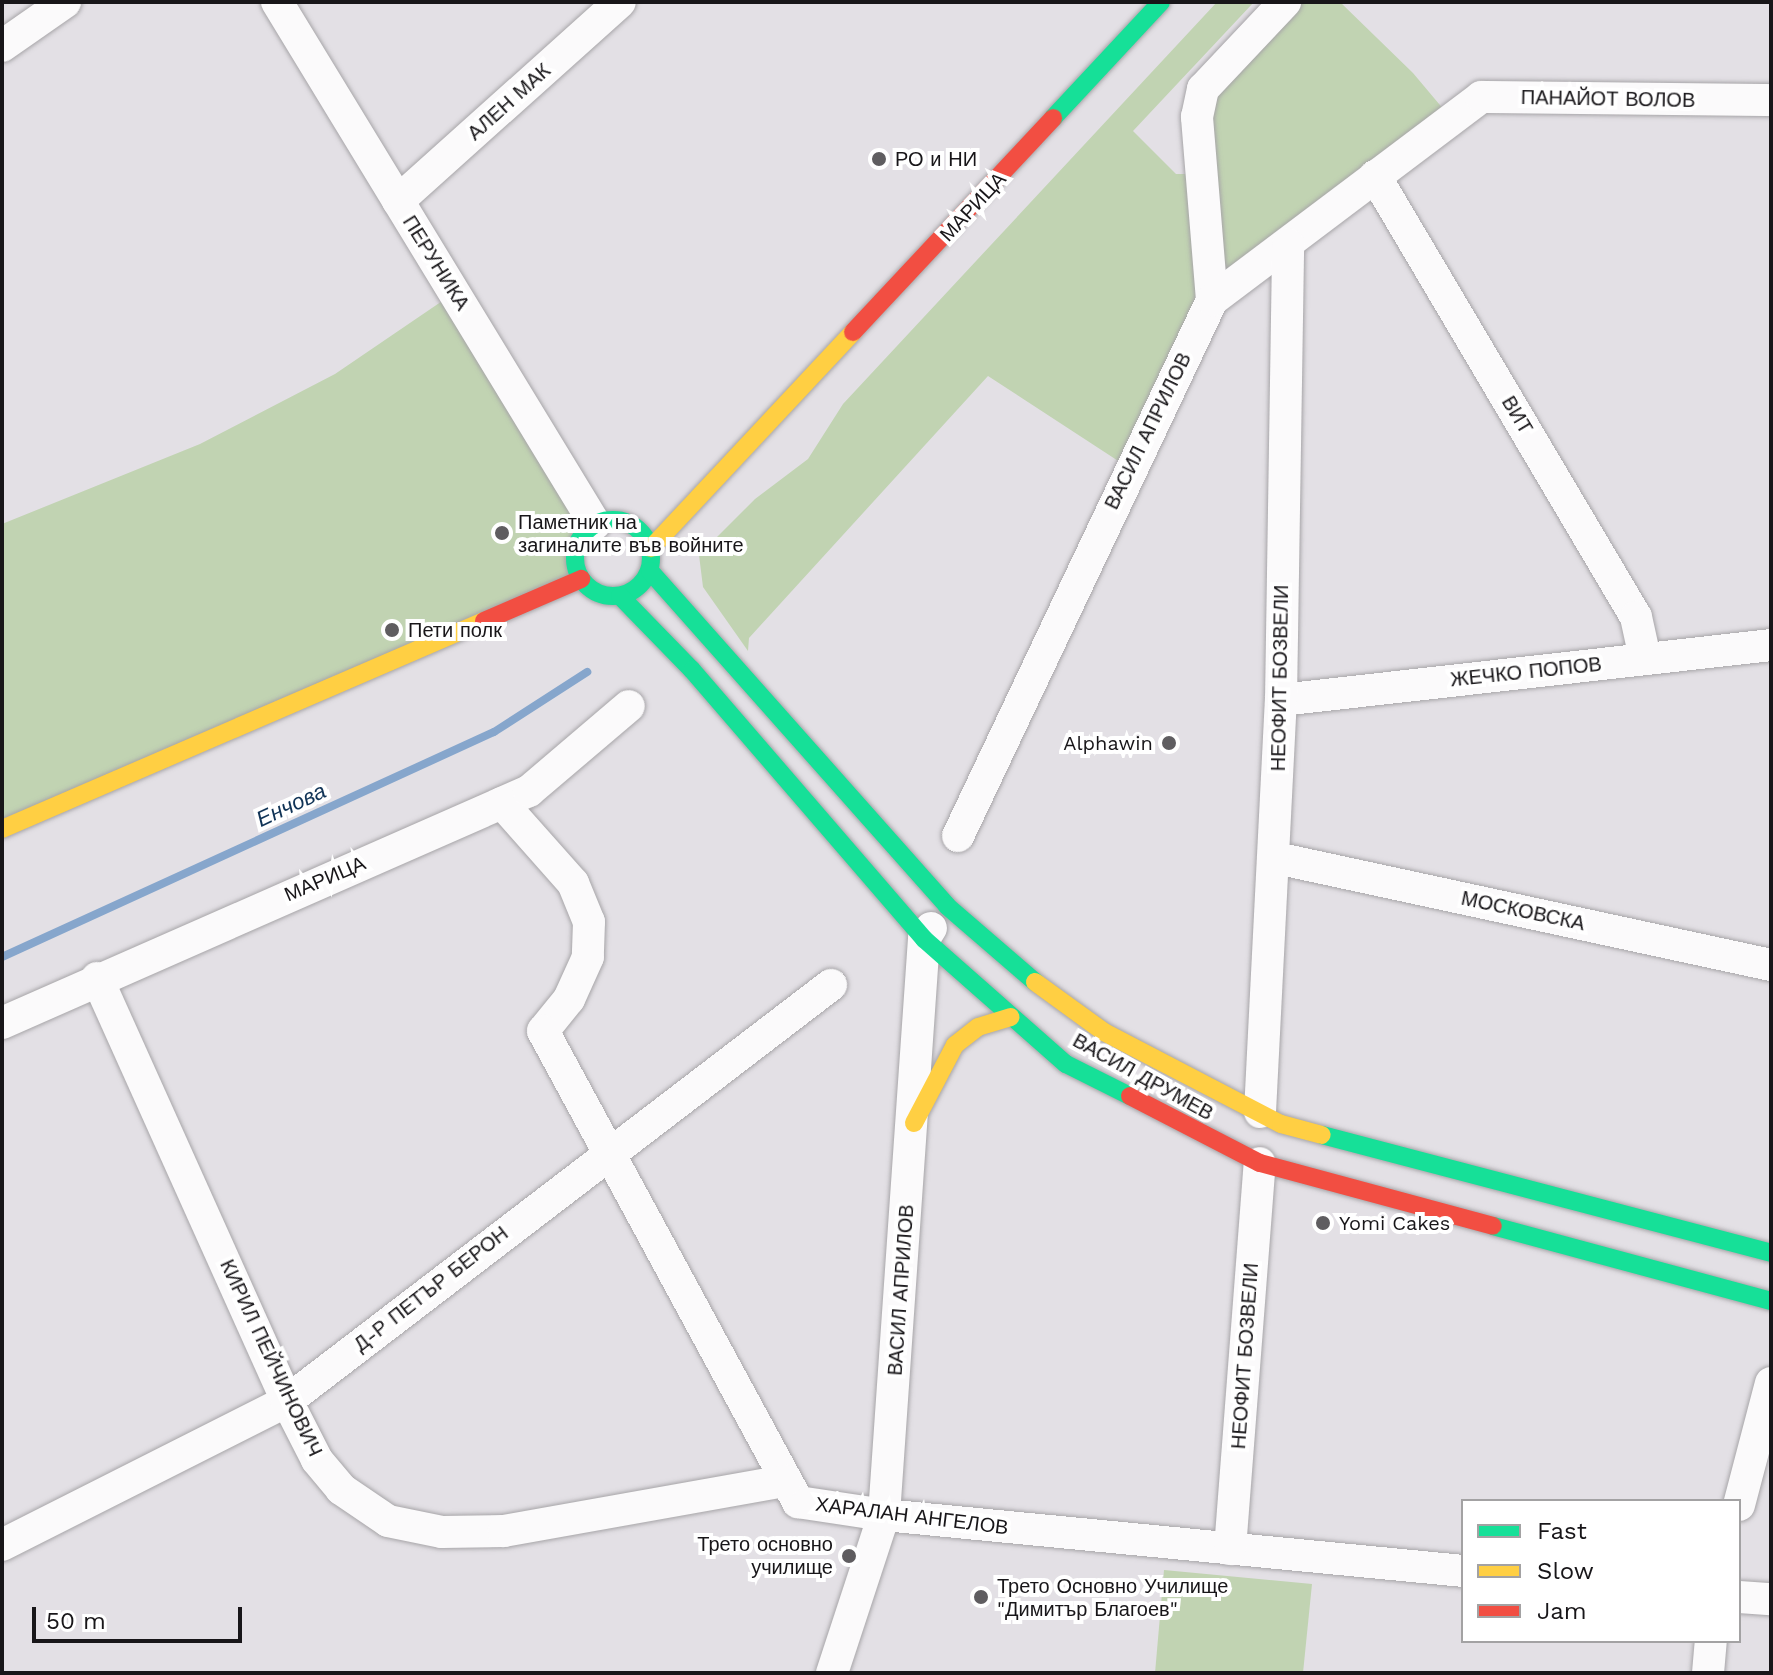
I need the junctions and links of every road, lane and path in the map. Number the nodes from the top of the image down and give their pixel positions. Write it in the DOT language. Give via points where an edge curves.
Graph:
graph roads {
  1 [pos="65,2"];
  2 [pos="277,2"];
  3 [pos="620,2"];
  4 [pos="1285,2"];
  5 [pos="1149,6"];
  6 [pos="2,46"];
  7 [pos="1771,100"];
  8 [pos="1450,117"];
  9 [pos="1375,176"];
  10 [pos="398,201"];
  11 [pos="1288,244"];
  12 [pos="1212,300"];
  13 [pos="783,411"];
  14 [pos="649,517"];
  15 [pos="595,524"];
  16 [pos="651,548"];
  17 [pos="650,571"];
  18 [pos="581,579"];
  19 [pos="620,596"];
  20 [pos="1771,645"];
  21 [pos="1645,658"];
  22 [pos="1281,700"];
  23 [pos="629,706"];
  24 [pos="502,803"];
  25 [pos="2,829"];
  26 [pos="958,836"];
  27 [pos="1276,858"];
  28 [pos="947,906"];
  29 [pos="924,939"];
  30 [pos="1771,965"];
  31 [pos="97,978"];
  32 [pos="831,985"];
  33 [pos="1011,1017"];
  34 [pos="2,1023"];
  35 [pos="1260,1112"];
  36 [pos="914,1123"];
  37 [pos="608,1152"];
  38 [pos="1260,1163"];
  39 [pos="1771,1253"];
  40 [pos="1771,1301"];
  41 [pos="1771,1383"];
  42 [pos="287,1401"];
  43 [pos="786,1481"];
  44 [pos="1741,1499"];
  45 [pos="884,1515"];
  46 [pos="2,1545"];
  47 [pos="1230,1549"];
  48 [pos="1461,1571"];
  49 [pos="1741,1597"];
  50 [pos="1771,1599"];
  51 [pos="1711,1643"];
  52 [pos="832,1673"];
  53 [pos="1708,1673"];
  1 -- 6 [label="street"];
  2 -- 10 [label="street, ПЕРУНИКА"];
  3 -- 10 [label="street, АЛЕН МАК"];
  4 -- 12 [label="street" via="1203,89 1197,117"];
  5 -- 13 [label="street, МАРИЦА"];
  7 -- 8 [label="street, ПАНАЙОТ ВОЛОВ" via="1481,97"];
  8 -- 9 [label="street, ВАСИЛ АПРИЛОВ"];
  9 -- 11 [label="street, ВАСИЛ АПРИЛОВ"];
  9 -- 21 [label="street, ВИТ" via="1636,617"];
  10 -- 15 [label="street, ПЕРУНИКА"];
  11 -- 12 [label="street, ВАСИЛ АПРИЛОВ"];
  11 -- 22 [label="street, НЕОФИТ БОЗВЕЛИ"];
  12 -- 26 [label="street, ВАСИЛ АПРИЛОВ"];
  13 -- 14 [label="street"];
  13 -- 16 [label="street"];
  14 -- 15 [label="street"];
  14 -- 16 [label="street"];
  15 -- 18 [label="street" via="576,548"];
  16 -- 17 [label="street"];
  17 -- 19 [label="street" via="638,587"];
  17 -- 28 [label="street, ВАСИЛ ДРУМЕВ"];
  18 -- 19 [label="street" via="598,593"];
  18 -- 25 [label="street"];
  19 -- 29 [label="street, ВАСИЛ ДРУМЕВ" via="692,670"];
  20 -- 21 [label="street, ЖЕЧКО ПОПОВ"];
  21 -- 22 [label="street, ЖЕЧКО ПОПОВ"];
  22 -- 27 [label="street, НЕОФИТ БОЗВЕЛИ"];
  23 -- 24 [label="street, МАРИЦА" via="529,791"];
  24 -- 31 [label="street, МАРИЦА"];
  24 -- 37 [label="street, ХАРАЛАН АНГЕЛОВ" via="573,883 589,922 588,957 569,999 543,1031"];
  27 -- 30 [label="street, МОСКОВСКА"];
  27 -- 35 [label="street, НЕОФИТ БОЗВЕЛИ"];
  28 -- 29 [label="street"];
  28 -- 35 [label="street, ВАСИЛ ДРУМЕВ" via="999,955 1104,1032"];
  29 -- 33 [label="street, ВАСИЛ ДРУМЕВ"];
  29 -- 36 [label="street, ВАСИЛ АПРИЛОВ"];
  31 -- 34 [label="street, МАРИЦА"];
  31 -- 42 [label="street, КИРИЛ ПЕЙЧИНОВИЧ"];
  32 -- 37 [label="street, Д-Р ПЕТЪР БЕРОН"];
  33 -- 36 [label="street" via="978,1027 955,1045"];
  33 -- 38 [label="street, ВАСИЛ ДРУМЕВ" via="1066,1064"];
  35 -- 39 [label="street, ВАСИЛ ДРУМЕВ" via="1281,1124"];
  36 -- 45 [label="street, ВАСИЛ АПРИЛОВ"];
  37 -- 42 [label="street, Д-Р ПЕТЪР БЕРОН"];
  37 -- 43 [label="street, ХАРАЛАН АНГЕЛОВ"];
  38 -- 40 [label="street, ВАСИЛ ДРУМЕВ"];
  38 -- 47 [label="street, НЕОФИТ БОЗВЕЛИ"];
  41 -- 44 [label="street"];
  42 -- 43 [label="street, КИРИЛ ПЕЙЧИНОВИЧ" via="317,1460 341,1489 388,1521 442,1532 504,1531 603,1517"];
  42 -- 46 [label="street, Д-Р ПЕТЪР БЕРОН"];
  43 -- 45 [label="street, ХАРАЛАН АНГЕЛОВ" via="798,1502"];
  45 -- 47 [label="street, ХАРАЛАН АНГЕЛОВ"];
  45 -- 52 [label="street, ВАСИЛ АПРИЛОВ"];
  47 -- 48 [label="street, ХАРАЛАН АНГЕЛОВ"];
  49 -- 50 [label="street"];
  51 -- 53 [label="street"];
}
